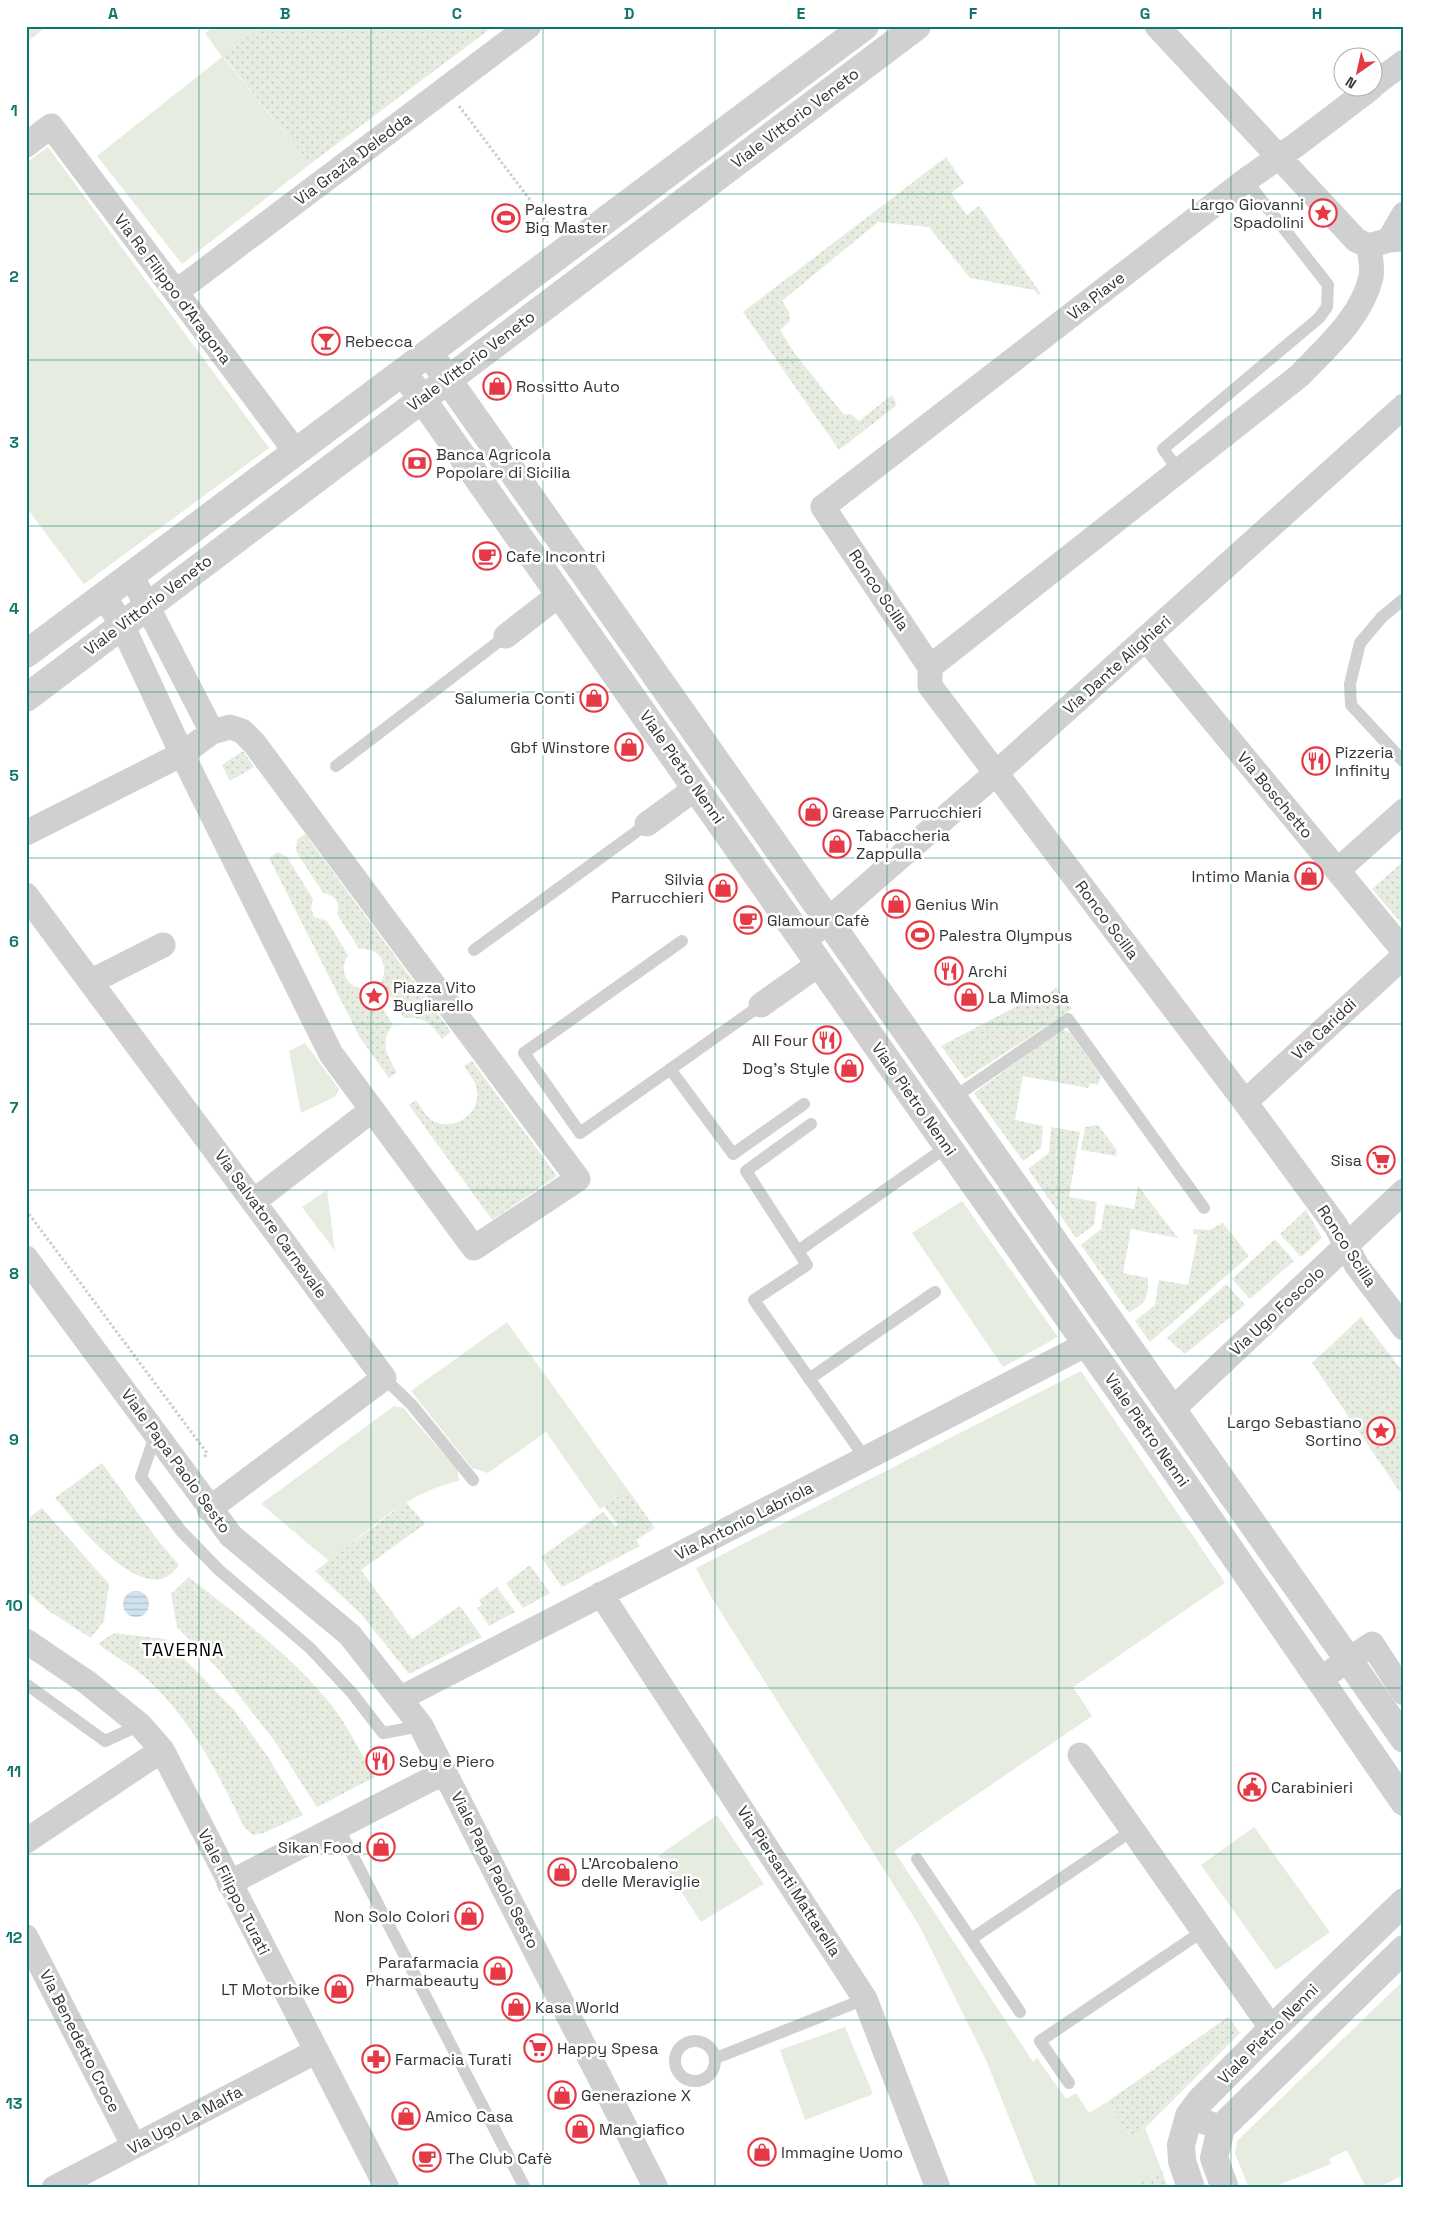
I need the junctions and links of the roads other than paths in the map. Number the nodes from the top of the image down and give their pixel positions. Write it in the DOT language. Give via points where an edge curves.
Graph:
graph roads {
  1 [pos="530,26"];
  2 [pos="865,26"];
  3 [pos="917,26"];
  4 [pos="1157,26"];
  5 [pos="1404,62"];
  6 [pos="1382,79"];
  7 [pos="1357,98"];
  8 [pos="26,145"];
  9 [pos="1279,157"];
  10 [pos="1246,180"];
  11 [pos="1404,214"];
  12 [pos="1387,242"];
  13 [pos="176,292"];
  14 [pos="429,353"];
  15 [pos="403,372"];
  16 [pos="448,379"];
  17 [pos="421,398"];
  18 [pos="1404,406"];
  19 [pos="296,452"];
  20 [pos="1179,471"];
  21 [pos="823,506"];
  22 [pos="131,575"];
  23 [pos="560,594"];
  24 [pos="104,596"];
  25 [pos="1404,599"];
  26 [pos="148,604"];
  27 [pos="122,624"];
  28 [pos="506,636"];
  29 [pos="629,638"];
  30 [pos="1146,640"];
  31 [pos="26,654"];
  32 [pos="603,656"];
  33 [pos="930,667"];
  34 [pos="26,698"];
  35 [pos="212,732"];
  36 [pos="182,754"];
  37 [pos="1404,762"];
  38 [pos="336,766"];
  39 [pos="995,774"];
  40 [pos="696,788"];
  41 [pos="1404,811"];
  42 [pos="647,824"];
  43 [pos="26,833"];
  44 [pos="1338,870"];
  45 [pos="26,894"];
  46 [pos="828,921"];
  47 [pos="682,941"];
  48 [pos="804,941"];
  49 [pos="163,945"];
  50 [pos="474,950"];
  51 [pos="1404,951"];
  52 [pos="1404,956"];
  53 [pos="819,964"];
  54 [pos="92,981"];
  55 [pos="761,1005"];
  56 [pos="670,1069"];
  57 [pos="936,1074"];
  58 [pos="910,1092"];
  59 [pos="953,1098"];
  60 [pos="1245,1102"];
  61 [pos="804,1104"];
  62 [pos="372,1110"];
  63 [pos="811,1124"];
  64 [pos="948,1146"];
  65 [pos="1404,1192"];
  66 [pos="254,1201"];
  67 [pos="1204,1208"];
  68 [pos="1347,1246"];
  69 [pos="798,1251"];
  70 [pos="26,1258"];
  71 [pos="935,1292"];
  72 [pos="1404,1328"];
  73 [pos="1087,1344"];
  74 [pos="384,1378"];
  75 [pos="809,1379"];
  76 [pos="1166,1400"];
  77 [pos="1133,1410"];
  78 [pos="156,1433"];
  79 [pos="1188,1433"];
  80 [pos="1162,1451"];
  81 [pos="865,1458"];
  82 [pos="473,1480"];
  83 [pos="209,1509"];
  84 [pos="601,1594"];
  85 [pos="26,1641"];
  86 [pos="1348,1660"];
  87 [pos="1320,1679"];
  88 [pos="26,1684"];
  89 [pos="1404,1693"];
  90 [pos="401,1698"];
  91 [pos="140,1725"];
  92 [pos="421,1726"];
  93 [pos="1404,1739"];
  94 [pos="162,1750"];
  95 [pos="1080,1755"];
  96 [pos="445,1772"];
  97 [pos="1404,1802"];
  98 [pos="338,1827"];
  99 [pos="1133,1830"];
  100 [pos="26,1841"];
  101 [pos="917,1859"];
  102 [pos="229,1883"];
  103 [pos="1404,1902"];
  104 [pos="1203,1931"];
  105 [pos="26,1937"];
  106 [pos="971,1939"];
  107 [pos="1404,1949"];
  108 [pos="865,1999"];
  109 [pos="1020,2012"];
  110 [pos="1272,2029"];
  111 [pos="315,2052"];
  112 [pos="716,2058"];
  113 [pos="1069,2083"];
  114 [pos="1189,2116"];
  115 [pos="1221,2128"];
  116 [pos="134,2146"];
  117 [pos="1214,2158"];
  118 [pos="1182,2161"];
  119 [pos="54,2188"];
  120 [pos="387,2188"];
  121 [pos="525,2188"];
  122 [pos="656,2188"];
  123 [pos="938,2188"];
  124 [pos="1191,2188"];
  125 [pos="1225,2188"];
  1 -- 13 [label="street, Via Grazia Deledda"];
  2 -- 14 [label="street, Viale Vittorio Veneto"];
  3 -- 16 [label="street, Viale Vittorio Veneto"];
  4 -- 9 [label="street"];
  5 -- 6 [label="street, Via Piave"];
  7 -- 9 [label="street, Via Piave"];
  8 -- 13 [label="street, Via Re Filippo d'Aragona" via="51,126"];
  9 -- 10 [label="street, Via Piave"];
  9 -- 12 [label="street" via="1356,240"];
  10 -- 20 [label="lane" via="1328,285 1327,307 1319,318 1163,449"];
  10 -- 21 [label="street, Via Piave"];
  11 -- 12 [label="street"];
  12 -- 20 [label="street" via="1361,302 1338,336 1299,376"];
  13 -- 19 [label="street, Via Re Filippo d'Aragona"];
  14 -- 15 [label="street, Viale Vittorio Veneto"];
  14 -- 16 [label="street, Viale Pietro Nenni"];
  15 -- 17 [label="street, Viale Pietro Nenni"];
  15 -- 19 [label="street, Viale Vittorio Veneto"];
  16 -- 17 [label="street, Viale Vittorio Veneto"];
  16 -- 29 [label="street, Viale Pietro Nenni"];
  17 -- 23 [label="street, Viale Pietro Nenni"];
  17 -- 26 [label="street, Viale Vittorio Veneto"];
  18 -- 30 [label="street, Via Dante Alighieri"];
  19 -- 22 [label="street, Viale Vittorio Veneto"];
  20 -- 33 [label="street"];
  21 -- 33 [label="street, Ronco Scilla"];
  22 -- 24 [label="street, Viale Vittorio Veneto"];
  22 -- 26 [label="street"];
  23 -- 28 [label="street"];
  23 -- 32 [label="street, Viale Pietro Nenni"];
  24 -- 27 [label="street"];
  24 -- 31 [label="street, Viale Vittorio Veneto"];
  25 -- 37 [label="lane" via="1382,617 1360,643 1350,684 1351,705"];
  26 -- 27 [label="street, Viale Vittorio Veneto"];
  26 -- 35 [label="street"];
  27 -- 34 [label="street, Viale Vittorio Veneto"];
  27 -- 36 [label="street"];
  28 -- 38 [label="lane"];
  29 -- 32 [label="street"];
  29 -- 46 [label="street, Viale Pietro Nenni"];
  30 -- 39 [label="street, Via Dante Alighieri"];
  30 -- 44 [label="street, Via Boschetto"];
  32 -- 40 [label="street, Viale Pietro Nenni"];
  33 -- 39 [label="street, Ronco Scilla" via="930,686"];
  35 -- 36 [label="street"];
  35 -- 62 [label="street" via="230,727 242,731 254,743 578,1179 474,1248"];
  36 -- 43 [label="street"];
  36 -- 62 [label="street" via="331,1054"];
  39 -- 46 [label="street, Via Dante Alighieri"];
  39 -- 60 [label="street, Ronco Scilla"];
  40 -- 42 [label="street"];
  40 -- 48 [label="street, Viale Pietro Nenni"];
  41 -- 44 [label="street"];
  42 -- 50 [label="lane"];
  44 -- 51 [label="street, Via Boschetto"];
  45 -- 54 [label="street, Via Salvatore Carnevale"];
  46 -- 48 [label="street, Via Dante Alighieri"];
  46 -- 57 [label="street, Viale Pietro Nenni"];
  47 -- 56 [label="lane" via="524,1054 580,1133"];
  48 -- 53 [label="street, Viale Pietro Nenni"];
  49 -- 54 [label="street"];
  52 -- 60 [label="street, Via Cariddi"];
  53 -- 55 [label="street"];
  53 -- 58 [label="street, Viale Pietro Nenni"];
  54 -- 66 [label="street, Via Salvatore Carnevale"];
  55 -- 56 [label="lane"];
  56 -- 61 [label="lane" via="733,1154"];
  57 -- 58 [label="street"];
  57 -- 59 [label="street, Viale Pietro Nenni"];
  58 -- 64 [label="street, Viale Pietro Nenni"];
  59 -- 67 [label="lane" via="1068,1019"];
  59 -- 76 [label="street, Viale Pietro Nenni"];
  60 -- 68 [label="street, Ronco Scilla" via="1336,1226"];
  62 -- 66 [label="street"];
  63 -- 69 [label="lane" via="746,1171"];
  64 -- 69 [label="lane"];
  64 -- 73 [label="street, Viale Pietro Nenni"];
  65 -- 68 [label="street, Via Ugo Foscolo"];
  66 -- 74 [label="street, Via Salvatore Carnevale"];
  68 -- 72 [label="street, Ronco Scilla"];
  68 -- 76 [label="street, Via Ugo Foscolo"];
  69 -- 75 [label="lane" via="807,1265 754,1300"];
  70 -- 78 [label="street, Viale Papa Paolo Sesto"];
  71 -- 75 [label="lane"];
  73 -- 77 [label="street, Viale Pietro Nenni"];
  73 -- 81 [label="street, Via Antonio Labriola"];
  74 -- 82 [label="lane" via="412,1405"];
  74 -- 83 [label="street"];
  75 -- 81 [label="lane"];
  76 -- 77 [label="street, Via Ugo Foscolo"];
  76 -- 79 [label="street, Viale Pietro Nenni"];
  77 -- 80 [label="street, Viale Pietro Nenni"];
  78 -- 83 [label="street, Viale Papa Paolo Sesto"];
  78 -- 92 [label="lane" via="141,1477 181,1531 219,1570 310,1648 352,1693 383,1734"];
  79 -- 80 [label="street"];
  79 -- 86 [label="street, Viale Pietro Nenni"];
  80 -- 87 [label="street, Viale Pietro Nenni"];
  81 -- 84 [label="street, Via Antonio Labriola"];
  83 -- 90 [label="street, Viale Papa Paolo Sesto" via="231,1536 350,1634"];
  84 -- 90 [label="street, Via Antonio Labriola"];
  84 -- 108 [label="street, Via Piersanti Mattarella"];
  85 -- 91 [label="street, Viale Filippo Turati" via="88,1683"];
  86 -- 87 [label="street"];
  86 -- 89 [label="street" via="1372,1644"];
  86 -- 93 [label="street, Viale Pietro Nenni"];
  87 -- 97 [label="street, Viale Pietro Nenni"];
  88 -- 91 [label="lane" via="105,1741"];
  90 -- 92 [label="street, Viale Papa Paolo Sesto"];
  91 -- 94 [label="street, Viale Filippo Turati"];
  92 -- 96 [label="street, Viale Papa Paolo Sesto"];
  94 -- 100 [label="street"];
  94 -- 102 [label="street, Viale Filippo Turati"];
  95 -- 99 [label="street"];
  96 -- 98 [label="street"];
  96 -- 122 [label="street, Viale Papa Paolo Sesto"];
  98 -- 102 [label="street"];
  98 -- 121 [label="lane"];
  99 -- 104 [label="street"];
  99 -- 106 [label="lane"];
  101 -- 106 [label="lane"];
  102 -- 111 [label="street, Viale Filippo Turati"];
  103 -- 110 [label="street, Viale Pietro Nenni"];
  104 -- 110 [label="street"];
  104 -- 113 [label="lane" via="1040,2041"];
  105 -- 116 [label="street, Via Benedetto Croce"];
  106 -- 109 [label="lane"];
  107 -- 115 [label="street"];
  108 -- 112 [label="lane"];
  108 -- 123 [label="street, Via Piersanti Mattarella"];
  110 -- 114 [label="street, Viale Pietro Nenni"];
  111 -- 116 [label="street, Via Ugo La Malfa"];
  111 -- 120 [label="street, Viale Filippo Turati"];
  114 -- 115 [label="street"];
  114 -- 118 [label="street, Viale Pietro Nenni" via="1181,2145"];
  115 -- 117 [label="street"];
  116 -- 119 [label="street, Via Ugo La Malfa"];
  117 -- 118 [label="street"];
  117 -- 125 [label="street"];
  118 -- 124 [label="street, Viale Pietro Nenni"];
}
